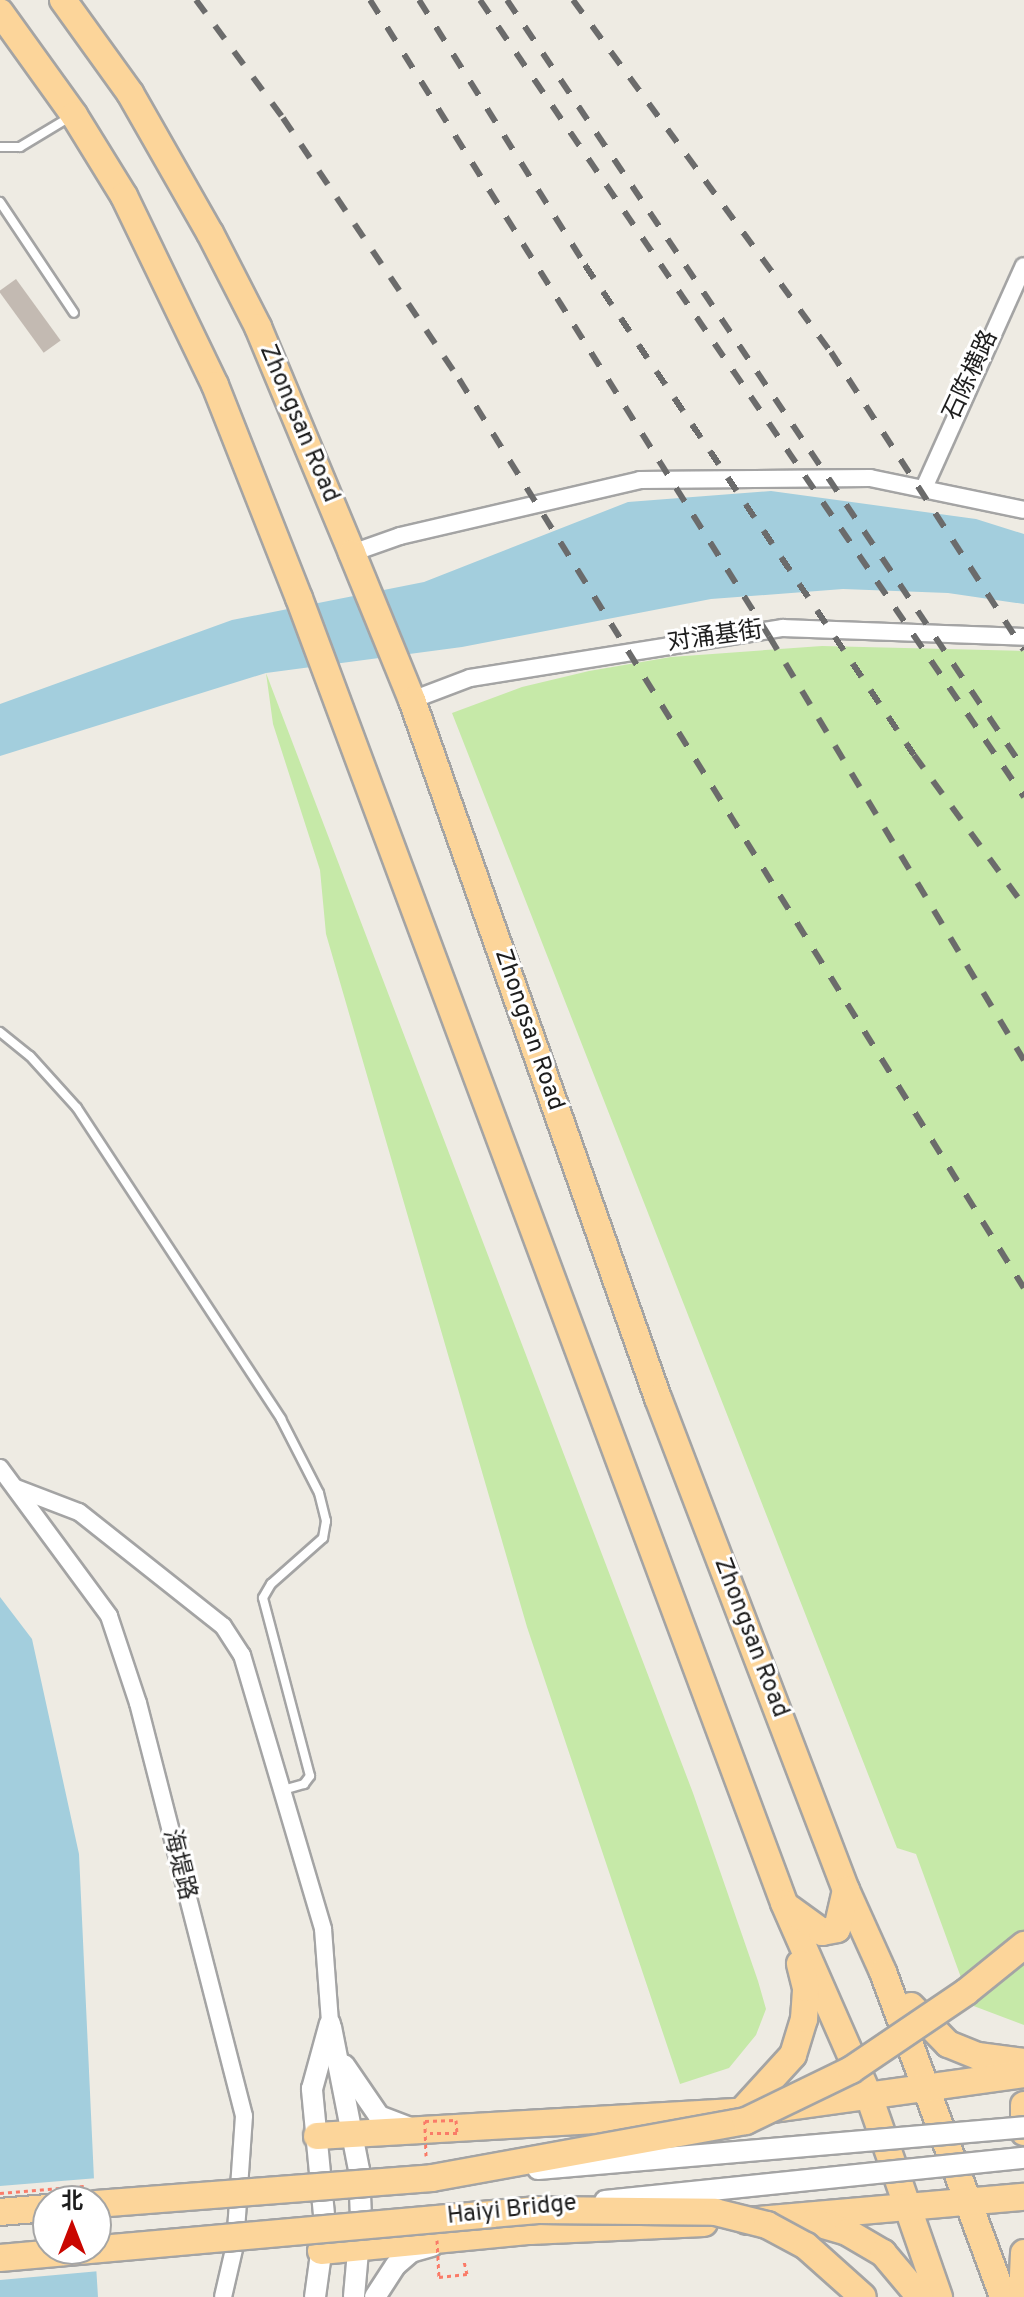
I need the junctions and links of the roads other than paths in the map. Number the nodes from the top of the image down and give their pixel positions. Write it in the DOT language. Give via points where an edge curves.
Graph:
graph roads {
  1 [pos="63,0"];
  2 [pos="0,12"];
  3 [pos="74,115"];
  4 [pos="0,147"];
  5 [pos="0,202"];
  6 [pos="1024,266"];
  7 [pos="74,313"];
  8 [pos="924,488"];
  9 [pos="1024,510"];
  10 [pos="352,553"];
  11 [pos="1024,637"];
  12 [pos="412,700"];
  13 [pos="0,1032"];
  14 [pos="0,1468"];
  15 [pos="16,1488"];
  16 [pos="280,1792"];
  17 [pos="846,1890"];
  18 [pos="784,1903"];
  19 [pos="1024,1945"];
  20 [pos="883,1972"];
  21 [pos="330,2023"];
  22 [pos="1024,2062"];
  23 [pos="1024,2074"];
  24 [pos="927,2091"];
  25 [pos="870,2099"];
  26 [pos="1024,2105"];
  27 [pos="741,2112"];
  28 [pos="426,2128"];
  29 [pos="1024,2129"];
  30 [pos="352,2134"];
  31 [pos="317,2136"];
  32 [pos="1024,2158"];
  33 [pos="432,2178"];
  34 [pos="1024,2197"];
  35 [pos="112,2203"];
  36 [pos="968,2204"];
  37 [pos="904,2208"];
  38 [pos="32,2209"];
  39 [pos="538,2210"];
  40 [pos="0,2212"];
  41 [pos="797,2218"];
  42 [pos="359,2248"];
  43 [pos="458,2250"];
  44 [pos="321,2251"];
  45 [pos="1024,2253"];
  46 [pos="0,2258"];
  47 [pos="223,2297"];
  48 [pos="315,2297"];
  49 [pos="354,2297"];
  50 [pos="375,2297"];
  51 [pos="863,2297"];
  52 [pos="920,2297"];
  53 [pos="939,2297"];
  54 [pos="1003,2297"];
  55 [pos="1022,2297"];
  1 -- 10 [label="main road, Zhongsan Road" via="130,93 210,233 258,327"];
  2 -- 3 [label="main road"];
  3 -- 4 [label="lane" via="20,147"];
  3 -- 18 [label="main road" via="124,196 215,385"];
  5 -- 7 [label="lane"];
  6 -- 8 [label="street, 石陈横路"];
  8 -- 9 [label="street"];
  8 -- 10 [label="street" via="870,478 640,480 400,536"];
  10 -- 12 [label="main road, Zhongsan Road"];
  11 -- 12 [label="street, 对涌基街" via="783,628 470,678"];
  12 -- 17 [label="main road, Zhongsan Road" via="658,1398"];
  13 -- 16 [label="lane" via="57,1083 85,1121 281,1419 319,1493 326,1521 323,1538 271,1584 263,1598 310,1776 304,1784"];
  14 -- 15 [label="street, 海堤路"];
  15 -- 16 [label="street" via="79,1512 223,1626 242,1655"];
  15 -- 47 [label="street, 海堤路" via="109,1616 138,1703 244,2116 235,2245"];
  16 -- 21 [label="street" via="323,1929"];
  17 -- 18 [label="main road" via="837,1929 822,1932"];
  17 -- 20 [label="main road, Zhongsan Road"];
  18 -- 25 [label="main road"];
  18 -- 27 [label="main road" via="806,1988 804,2019 793,2055"];
  19 -- 33 [label="main road, bridge" via="886,2048 802,2097 746,2121"];
  20 -- 22 [label="main road" via="948,2044 978,2056"];
  20 -- 24 [label="main road, Zhongsan Road"];
  21 -- 28 [label="street" via="342,2060 379,2116 394,2125"];
  21 -- 30 [label="street"];
  21 -- 31 [label="street" via="312,2089"];
  23 -- 24 [label="main road"];
  24 -- 25 [label="main road"];
  24 -- 36 [label="main road, Zhongsan Road"];
  25 -- 27 [label="main road"];
  25 -- 37 [label="main road"];
  26 -- 29 [label="main road"];
  27 -- 28 [label="main road"];
  28 -- 30 [label="main road"];
  29 -- 33 [label="street, Haiyi Bridge, bridge"];
  30 -- 31 [label="main road"];
  30 -- 42 [label="street" via="359,2170"];
  31 -- 44 [label="street" via="325,2225"];
  32 -- 39 [label="street, Haiyi Bridge, bridge" via="733,2185"];
  33 -- 35 [label="main road, Haiyi Bridge, bridge"];
  34 -- 36 [label="main road"];
  36 -- 37 [label="main road"];
  36 -- 54 [label="main road, Zhongsan Road"];
  37 -- 41 [label="main road"];
  37 -- 53 [label="main road"];
  38 -- 40 [label="main road"];
  39 -- 46 [label="main road, Haiyi Bridge, bridge"];
  39 -- 51 [label="main road, bridge" via="715,2212 767,2225 826,2259"];
  41 -- 43 [label="main road"];
  41 -- 52 [label="main road" via="869,2243 898,2266"];
  42 -- 43 [label="main road"];
  42 -- 44 [label="main road"];
  42 -- 49 [label="street"];
  43 -- 50 [label="street" via="411,2252"];
  44 -- 48 [label="street"];
  45 -- 55 [label="main road"];
}
